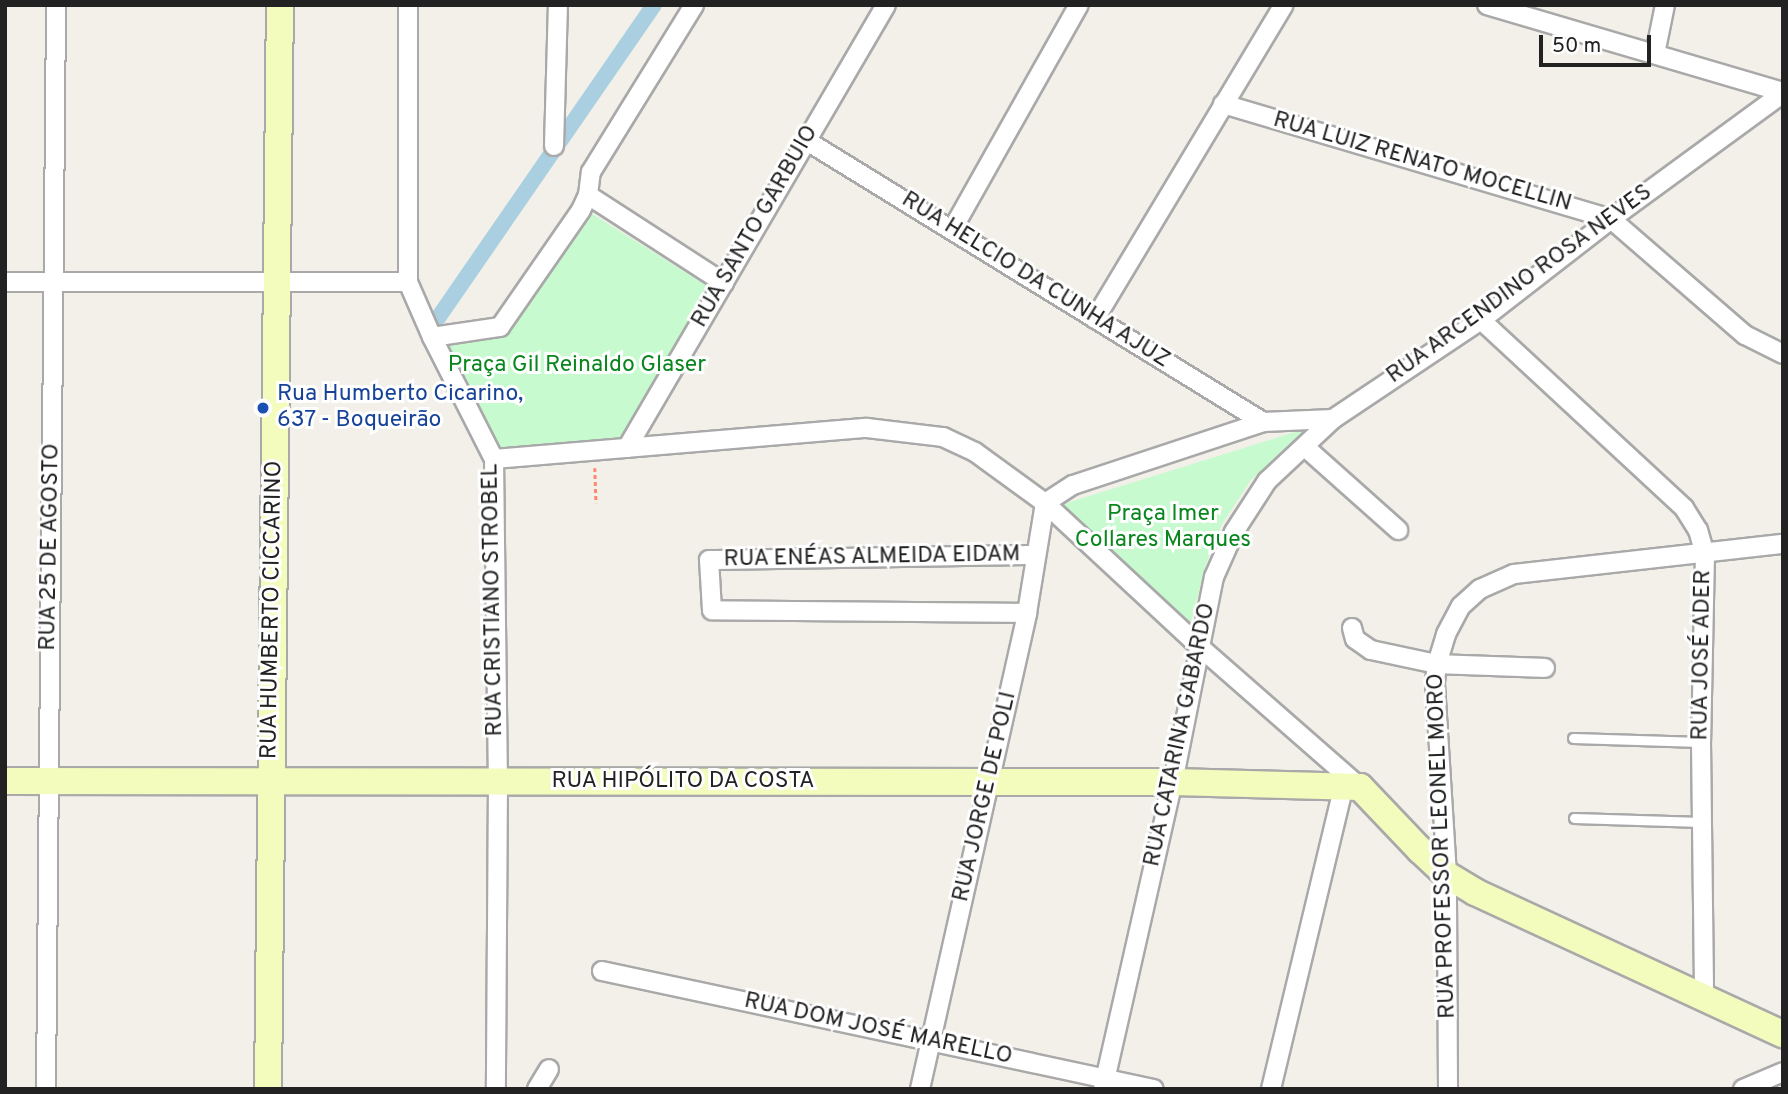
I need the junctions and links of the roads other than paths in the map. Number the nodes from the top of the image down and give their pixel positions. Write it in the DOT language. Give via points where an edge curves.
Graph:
graph roads {
  1 [pos="56,5"];
  2 [pos="280,5"];
  3 [pos="408,5"];
  4 [pos="558,5"];
  5 [pos="694,5"];
  6 [pos="886,5"];
  7 [pos="1079,5"];
  8 [pos="1284,5"];
  9 [pos="1487,5"];
  10 [pos="1665,5"];
  11 [pos="1655,54"];
  12 [pos="1783,93"];
  13 [pos="1223,104"];
  14 [pos="807,141"];
  15 [pos="554,146"];
  16 [pos="588,195"];
  17 [pos="1611,219"];
  18 [pos="952,230"];
  19 [pos="5,282"];
  20 [pos="54,282"];
  21 [pos="277,282"];
  22 [pos="408,282"];
  23 [pos="724,283"];
  24 [pos="1095,319"];
  25 [pos="1481,320"];
  26 [pos="432,337"];
  27 [pos="1783,354"];
  28 [pos="1333,419"];
  29 [pos="1263,422"];
  30 [pos="1306,447"];
  31 [pos="627,448"];
  32 [pos="494,459"];
  33 [pos="1045,503"];
  34 [pos="1398,530"];
  35 [pos="1783,544"];
  36 [pos="1705,554"];
  37 [pos="1034,555"];
  38 [pos="1027,613"];
  39 [pos="1352,628"];
  40 [pos="1201,648"];
  41 [pos="1437,664"];
  42 [pos="1545,667"];
  43 [pos="1573,737"];
  44 [pos="1701,742"];
  45 [pos="5,781"];
  46 [pos="49,781"];
  47 [pos="271,781"];
  48 [pos="498,782"];
  49 [pos="990,782"];
  50 [pos="1173,782"];
  51 [pos="1352,787"];
  52 [pos="1574,818"];
  53 [pos="1702,822"];
  54 [pos="1447,874"];
  55 [pos="602,971"];
  56 [pos="1704,1001"];
  57 [pos="1783,1034"];
  58 [pos="931,1042"];
  59 [pos="549,1069"];
  60 [pos="1783,1072"];
  61 [pos="1105,1083"];
  62 [pos="46,1089"];
  63 [pos="268,1089"];
  64 [pos="496,1089"];
  65 [pos="537,1089"];
  66 [pos="920,1089"];
  67 [pos="1154,1089"];
  68 [pos="1271,1089"];
  69 [pos="1448,1089"];
  70 [pos="1743,1089"];
  1 -- 20 [label="street, RUA 25 DE AGOSTO"];
  2 -- 21 [label="street, RUA HUMBERTO CICCARINO"];
  3 -- 22 [label="street, RUA CRISTIANO STROBEL"];
  4 -- 15 [label="street"];
  5 -- 16 [label="street" via="592,172"];
  6 -- 14 [label="street, RUA SANTO GARBUIO"];
  7 -- 18 [label="street"];
  8 -- 13 [label="street"];
  9 -- 11 [label="street"];
  10 -- 11 [label="street"];
  11 -- 12 [label="street"];
  12 -- 17 [label="street, RUA ARCENDINO ROSA NEVES"];
  13 -- 17 [label="street, RUA LUIZ RENATO MOCELLIN"];
  13 -- 24 [label="street"];
  14 -- 18 [label="street, RUA HELCIO DA CUNHA AJUZ"];
  14 -- 23 [label="street, RUA SANTO GARBUIO"];
  16 -- 23 [label="street"];
  16 -- 26 [label="street" via="500,327"];
  17 -- 25 [label="street, RUA ARCENDINO ROSA NEVES"];
  17 -- 27 [label="street, RUA LUIZ RENATO MOCELLIN" via="1745,335"];
  18 -- 24 [label="street, RUA HELCIO DA CUNHA AJUZ"];
  19 -- 20 [label="street"];
  20 -- 21 [label="street"];
  20 -- 46 [label="street, RUA 25 DE AGOSTO"];
  21 -- 22 [label="street"];
  21 -- 47 [label="street, RUA HUMBERTO CICCARINO"];
  22 -- 26 [label="street, RUA CRISTIANO STROBEL"];
  23 -- 31 [label="street, RUA SANTO GARBUIO"];
  24 -- 29 [label="street, RUA HELCIO DA CUNHA AJUZ"];
  25 -- 28 [label="street, RUA ARCENDINO ROSA NEVES"];
  25 -- 36 [label="street, RUA JOSÉ ADER" via="1684,508 1698,530"];
  26 -- 32 [label="street, RUA CRISTIANO STROBEL"];
  28 -- 29 [label="street"];
  28 -- 30 [label="street, RUA CATARINA GABARDO"];
  29 -- 33 [label="street" via="1073,485"];
  30 -- 34 [label="street"];
  30 -- 40 [label="street, RUA CATARINA GABARDO" via="1267,481 1234,532 1214,577"];
  31 -- 32 [label="street"];
  31 -- 33 [label="street" via="867,428 909,430 943,437 975,452"];
  32 -- 48 [label="street, RUA CRISTIANO STROBEL"];
  33 -- 37 [label="street, RUA JORGE DE POLI"];
  33 -- 40 [label="street"];
  35 -- 36 [label="street, RUA PROFESSOR LEONEL MORO"];
  36 -- 41 [label="street, RUA PROFESSOR LEONEL MORO" via="1514,574 1480,589 1461,606"];
  36 -- 44 [label="street, RUA JOSÉ ADER"];
  37 -- 38 [label="street, RUA JORGE DE POLI"];
  37 -- 38 [label="street, RUA ENÉAS ALMEIDA EIDAM" via="709,560 712,610"];
  38 -- 49 [label="street, RUA JORGE DE POLI"];
  39 -- 41 [label="street" via="1355,639 1371,650"];
  40 -- 50 [label="street, RUA CATARINA GABARDO"];
  40 -- 51 [label="street"];
  41 -- 42 [label="street"];
  41 -- 54 [label="street, RUA PROFESSOR LEONEL MORO"];
  43 -- 44 [label="lane"];
  44 -- 53 [label="street, RUA JOSÉ ADER"];
  45 -- 46 [label="street, RUA HIPÓLITO DA COSTA"];
  46 -- 47 [label="street, RUA HIPÓLITO DA COSTA"];
  46 -- 62 [label="street, RUA 25 DE AGOSTO"];
  47 -- 48 [label="street, RUA HIPÓLITO DA COSTA"];
  47 -- 63 [label="street, RUA HUMBERTO CICCARINO"];
  48 -- 49 [label="street, RUA HIPÓLITO DA COSTA"];
  48 -- 64 [label="street, RUA CRISTIANO STROBEL"];
  49 -- 50 [label="street, RUA HIPÓLITO DA COSTA"];
  49 -- 58 [label="street, RUA JORGE DE POLI"];
  50 -- 51 [label="street, RUA HIPÓLITO DA COSTA"];
  50 -- 61 [label="street, RUA CATARINA GABARDO"];
  51 -- 54 [label="street"];
  51 -- 68 [label="street"];
  52 -- 53 [label="lane"];
  53 -- 56 [label="street, RUA JOSÉ ADER"];
  54 -- 56 [label="street" via="1475,892"];
  54 -- 69 [label="street, RUA PROFESSOR LEONEL MORO"];
  55 -- 58 [label="street, RUA DOM JOSÉ MARELLO"];
  56 -- 57 [label="street"];
  58 -- 61 [label="street, RUA DOM JOSÉ MARELLO"];
  58 -- 66 [label="street, RUA JORGE DE POLI"];
  59 -- 65 [label="street"];
  60 -- 70 [label="street"];
  61 -- 67 [label="street, RUA DOM JOSÉ MARELLO"];
}
